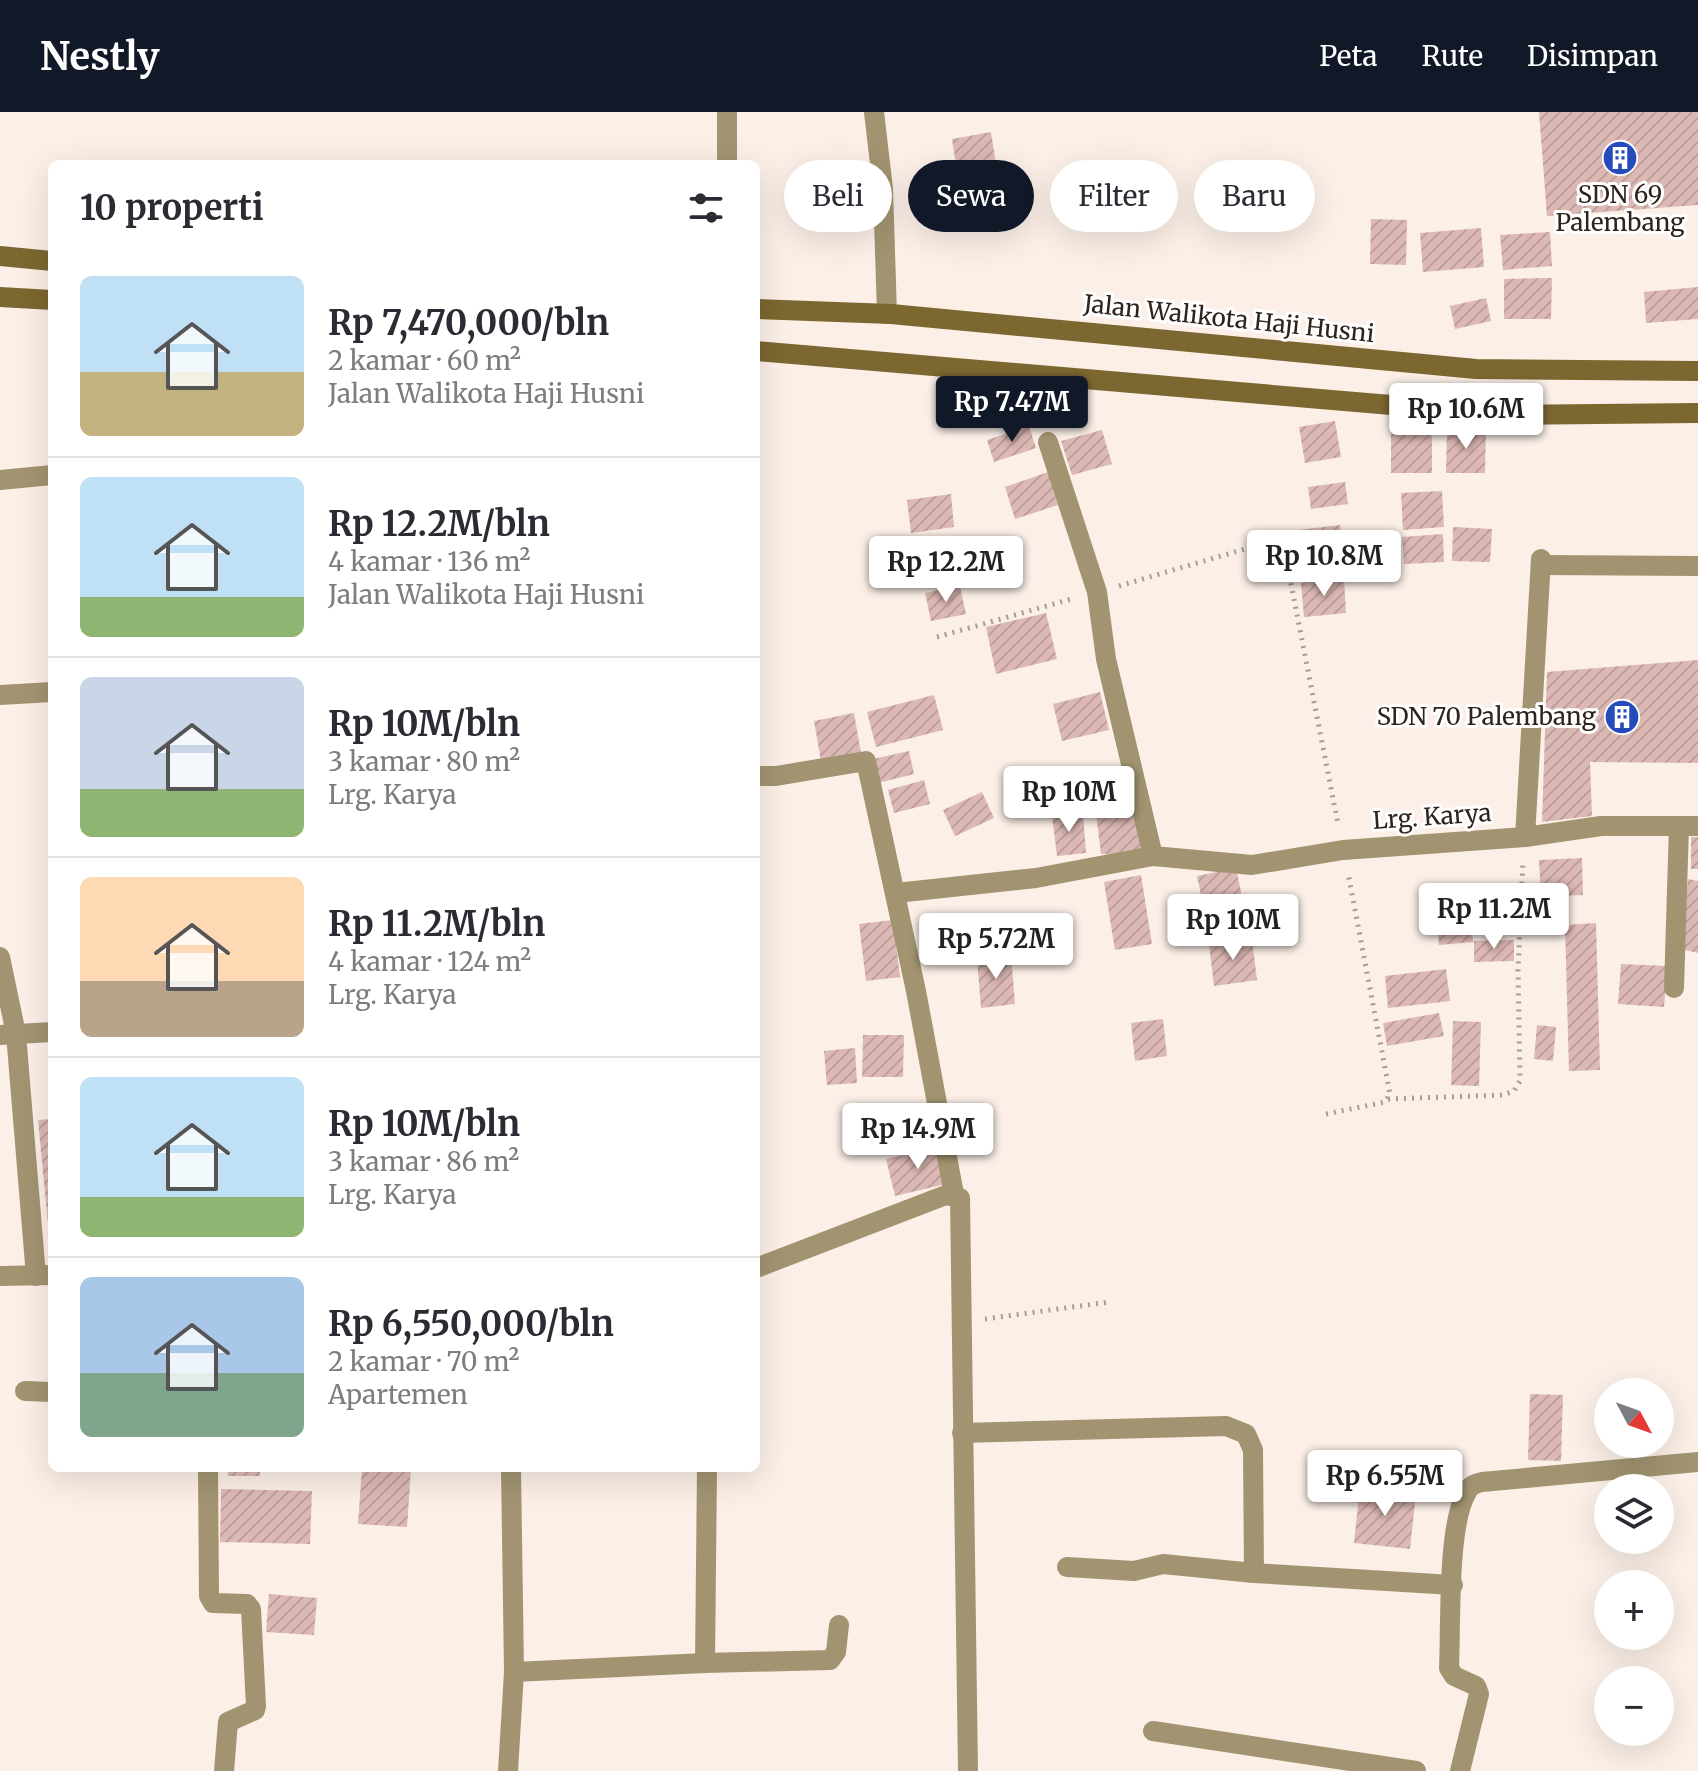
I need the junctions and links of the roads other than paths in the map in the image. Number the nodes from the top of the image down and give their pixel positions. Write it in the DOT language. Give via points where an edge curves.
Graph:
graph roads {
  1 [pos="727,112"];
  2 [pos="874,112"];
  3 [pos="727,160"];
  4 [pos="0,256"];
  5 [pos="48,261"];
  6 [pos="0,297"];
  7 [pos="48,300"];
  8 [pos="760,309"];
  9 [pos="887,314"];
  10 [pos="760,351"];
  11 [pos="1698,371"];
  12 [pos="1698,413"];
  13 [pos="1048,442"];
  14 [pos="48,475"];
  15 [pos="0,480"];
  16 [pos="1698,566"];
  17 [pos="48,692"];
  18 [pos="0,695"];
  19 [pos="760,776"];
  20 [pos="1689,826"];
  21 [pos="1525,837"];
  22 [pos="1153,856"];
  23 [pos="896,893"];
  24 [pos="0,957"];
  25 [pos="1674,988"];
  26 [pos="48,1032"];
  27 [pos="8,1035"];
  28 [pos="954,1194"];
  29 [pos="760,1267"];
  30 [pos="0,1276"];
  31 [pos="44,1276"];
  32 [pos="25,1391"];
  33 [pos="48,1392"];
  34 [pos="962,1433"];
  35 [pos="1698,1462"];
  36 [pos="208,1472"];
  37 [pos="511,1472"];
  38 [pos="707,1472"];
  39 [pos="1067,1567"];
  40 [pos="1254,1573"];
  41 [pos="1453,1585"];
  42 [pos="839,1625"];
  43 [pos="705,1663"];
  44 [pos="514,1672"];
  45 [pos="1153,1731"];
  46 [pos="224,1771"];
  47 [pos="508,1771"];
  48 [pos="968,1771"];
  49 [pos="1416,1771"];
  50 [pos="1460,1771"];
  1 -- 3 [label="street"];
  2 -- 9 [label="street" via="883,189"];
  4 -- 5 [label="street"];
  6 -- 7 [label="street"];
  8 -- 9 [label="street, Jalan Walikota Haji Husni"];
  9 -- 11 [label="street, Jalan Walikota Haji Husni" via="1476,369"];
  10 -- 12 [label="street" via="1509,415"];
  13 -- 22 [label="street" via="1097,592 1106,659"];
  14 -- 15 [label="street"];
  16 -- 21 [label="street, Lrg. Karya" via="1541,562"];
  17 -- 18 [label="street"];
  19 -- 23 [label="street" via="866,761"];
  20 -- 21 [label="street, Lrg. Karya" via="1601,826"];
  20 -- 25 [label="street"];
  21 -- 22 [label="street, Lrg. Karya" via="1343,850 1252,865"];
  22 -- 23 [label="street, Lrg. Karya" via="1036,878"];
  23 -- 28 [label="street"];
  24 -- 27 [label="street"];
  26 -- 27 [label="street"];
  27 -- 31 [label="street"];
  28 -- 29 [label="street"];
  28 -- 34 [label="street" via="962,1205"];
  30 -- 31 [label="street"];
  32 -- 33 [label="street"];
  34 -- 40 [label="street" via="1226,1426 1238,1430 1253,1450"];
  34 -- 48 [label="street"];
  35 -- 41 [label="street" via="1473,1484 1462,1502 1455,1535"];
  36 -- 46 [label="street" via="209,1596 213,1603 247,1604 252,1623 255,1710 228,1722"];
  37 -- 44 [label="street"];
  38 -- 43 [label="street"];
  39 -- 40 [label="street" via="1134,1571 1163,1564"];
  40 -- 41 [label="street"];
  41 -- 50 [label="street" via="1449,1668 1476,1686 1479,1694"];
  42 -- 43 [label="street" via="830,1660"];
  43 -- 44 [label="street"];
  44 -- 47 [label="street"];
  45 -- 49 [label="street"];
}
